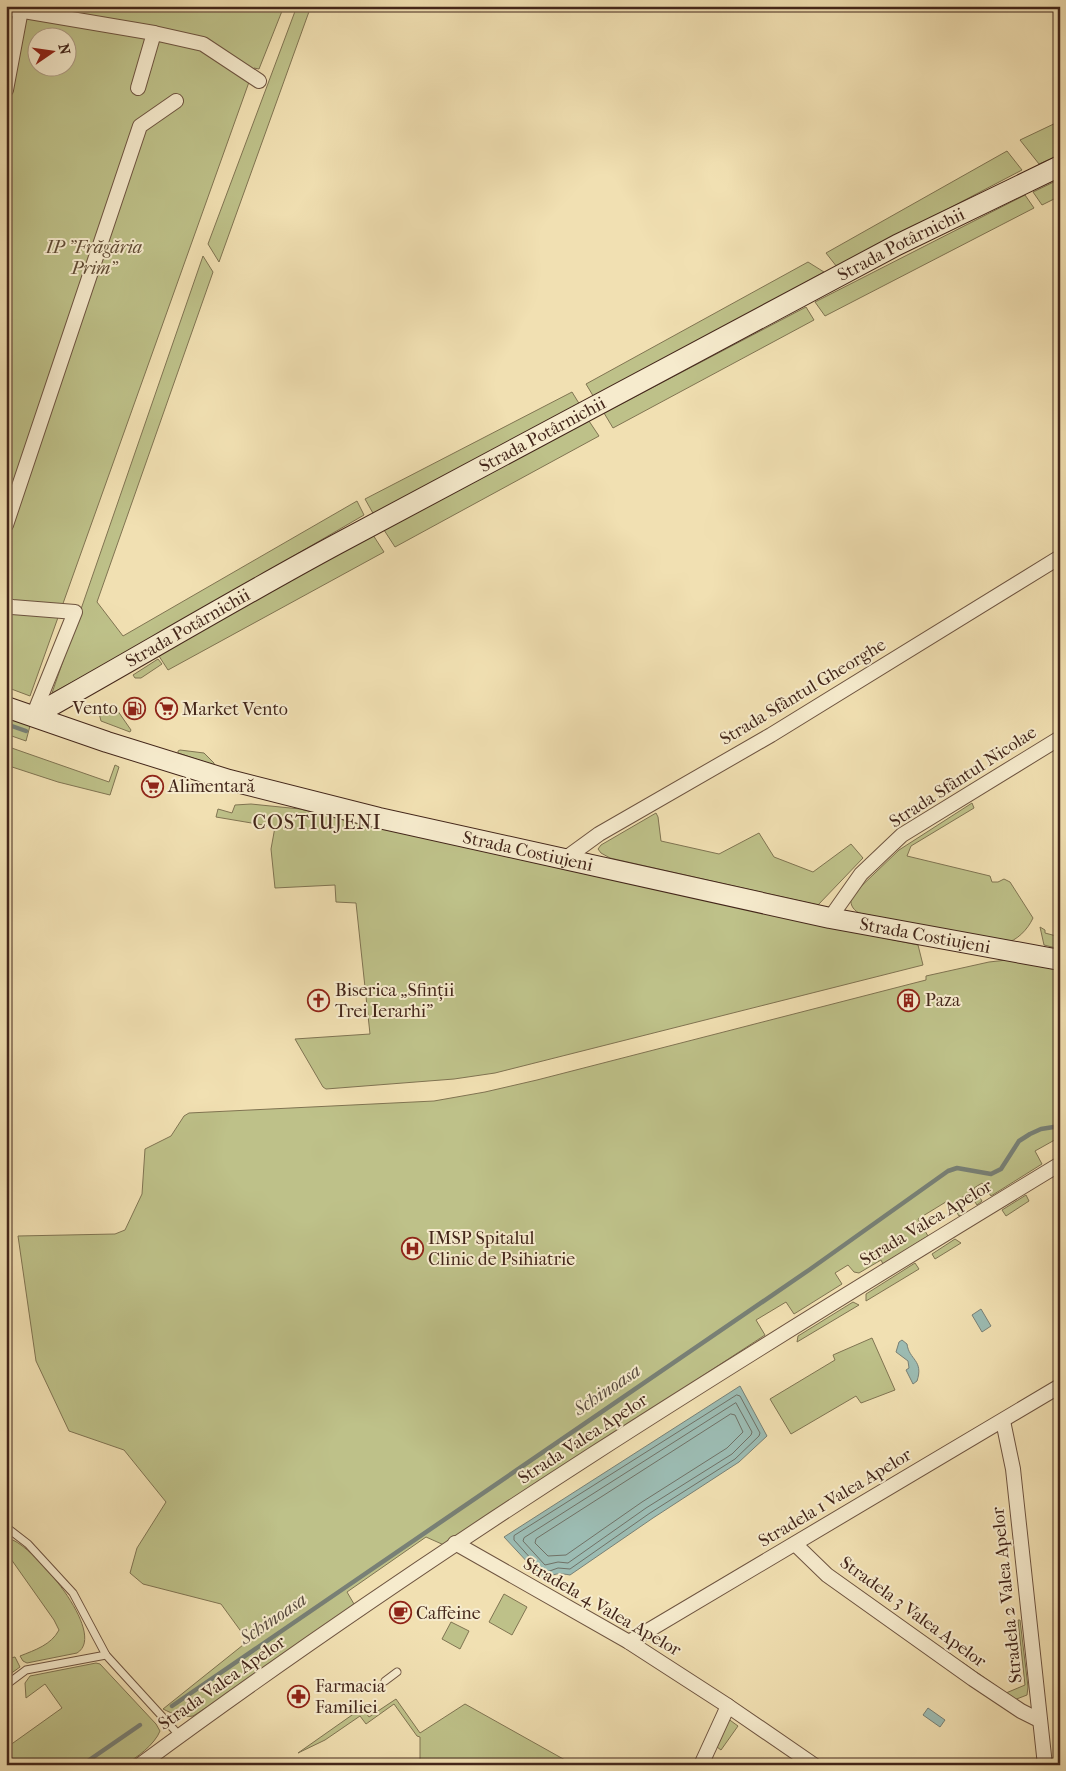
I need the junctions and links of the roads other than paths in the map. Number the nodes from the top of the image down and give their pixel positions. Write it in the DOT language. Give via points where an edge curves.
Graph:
graph roads {
  1 [pos="6,8"];
  2 [pos="21,10"];
  3 [pos="154,34"];
  4 [pos="259,81"];
  5 [pos="138,88"];
  6 [pos="6,90"];
  7 [pos="176,101"];
  8 [pos="1060,166"];
  9 [pos="6,525"];
  10 [pos="1060,558"];
  11 [pos="6,605"];
  12 [pos="6,707"];
  13 [pos="34,716"];
  14 [pos="1060,738"];
  15 [pos="566,858"];
  16 [pos="830,918"];
  17 [pos="1060,960"];
  18 [pos="1060,1164"];
  19 [pos="1060,1386"];
  20 [pos="1003,1421"];
  21 [pos="6,1527"];
  22 [pos="455,1543"];
  23 [pos="795,1544"];
  24 [pos="629,1642"];
  25 [pos="106,1655"];
  26 [pos="397,1672"];
  27 [pos="385,1681"];
  28 [pos="6,1685"];
  29 [pos="728,1706"];
  30 [pos="1040,1720"];
  31 [pos="180,1735"];
  32 [pos="140,1765"];
  33 [pos="701,1765"];
  34 [pos="814,1765"];
  35 [pos="1045,1765"];
  1 -- 2 [label="street"];
  2 -- 3 [label="street"];
  2 -- 6 [label="street"];
  3 -- 4 [label="street" via="203,44"];
  3 -- 5 [label="street"];
  7 -- 9 [label="street" via="140,126"];
  8 -- 13 [label="street, Strada Potârnichii" via="897,245 266,582"];
  10 -- 15 [label="street, Strada Sfântul Gheorghe" via="770,735 599,834"];
  11 -- 13 [label="street" via="75,612"];
  12 -- 13 [label="street, Strada Costiujeni"];
  13 -- 15 [label="street, Strada Costiujeni" via="229,780 379,818"];
  14 -- 16 [label="street, Strada Sfântul Nicolae" via="902,835 861,874"];
  15 -- 16 [label="street, Strada Costiujeni"];
  16 -- 17 [label="street, Strada Costiujeni"];
  18 -- 22 [label="street, Strada Valea Apelor" via="846,1294"];
  19 -- 20 [label="street, Stradela 1 Valea Apelor"];
  20 -- 23 [label="street, Stradela 1 Valea Apelor"];
  20 -- 30 [label="street, Stradela 2 Valea Apelor" via="1013,1469"];
  21 -- 25 [label="lane" via="28,1544 73,1592"];
  22 -- 24 [label="street, Stradela 4 Valea Apelor"];
  22 -- 31 [label="street, Strada Valea Apelor"];
  23 -- 24 [label="street, Stradela 1 Valea Apelor"];
  23 -- 30 [label="street, Stradela 3 Valea Apelor" via="827,1575 973,1679"];
  24 -- 29 [label="street, Stradela 4 Valea Apelor"];
  25 -- 28 [label="lane" via="26,1670"];
  25 -- 31 [label="lane"];
  26 -- 27 [label="lane"];
  29 -- 33 [label="street"];
  29 -- 34 [label="street, Stradela 4 Valea Apelor"];
  30 -- 35 [label="street, Stradela 2 Valea Apelor"];
  31 -- 32 [label="street, Strada Valea Apelor"];
}
